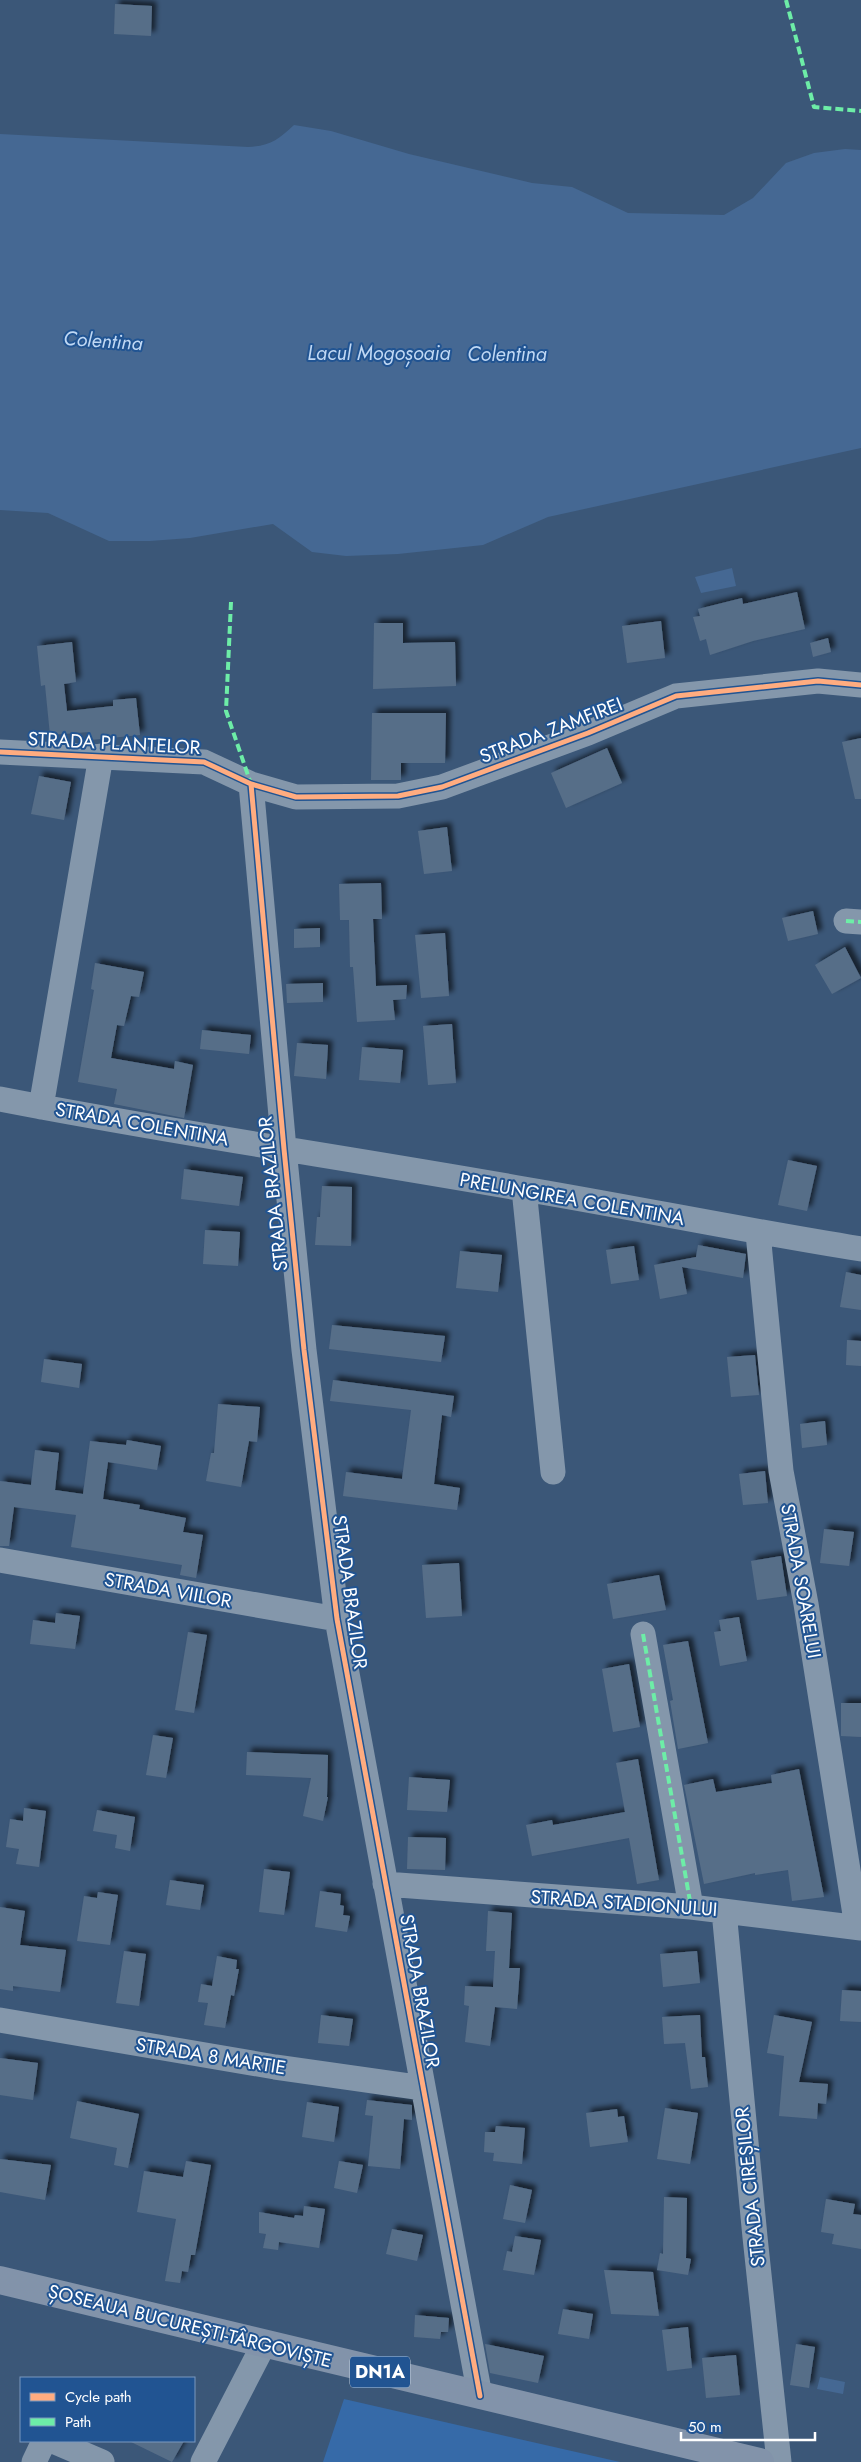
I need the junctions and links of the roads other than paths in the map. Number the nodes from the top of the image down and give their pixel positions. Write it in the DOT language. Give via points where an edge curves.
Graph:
graph roads {
  1 [pos="861,685"];
  2 [pos="0,752"];
  3 [pos="101,756"];
  4 [pos="251,784"];
  5 [pos="0,1099"];
  6 [pos="41,1107"];
  7 [pos="284,1149"];
  8 [pos="524,1189"];
  9 [pos="758,1233"];
  10 [pos="861,1249"];
  11 [pos="553,1472"];
  12 [pos="0,1560"];
  13 [pos="336,1619"];
  14 [pos="643,1634"];
  15 [pos="386,1884"];
  16 [pos="691,1907"];
  17 [pos="724,1911"];
  18 [pos="859,1928"];
  19 [pos="0,2020"];
  20 [pos="423,2088"];
  21 [pos="0,2280"];
  22 [pos="264,2344"];
  23 [pos="480,2396"];
  24 [pos="44,2442"];
  25 [pos="55,2442"];
  26 [pos="34,2462"];
  27 [pos="102,2462"];
  28 [pos="204,2462"];
  29 [pos="760,2462"];
  30 [pos="779,2462"];
  1 -- 4 [label="street, STRADA ZAMFIREI" via="818,681 676,696 588,734 442,787 398,796 296,797"];
  2 -- 3 [label="street, STRADA PLANTELOR"];
  3 -- 4 [label="street, STRADA PLANTELOR" via="204,762"];
  3 -- 6 [label="street"];
  4 -- 7 [label="street, STRADA BRAZILOR"];
  5 -- 6 [label="street, STRADA COLENTINA"];
  6 -- 7 [label="street, STRADA COLENTINA"];
  7 -- 8 [label="street, PRELUNGIREA COLENTINA"];
  7 -- 13 [label="street, STRADA BRAZILOR"];
  8 -- 9 [label="street, PRELUNGIREA COLENTINA"];
  8 -- 11 [label="street"];
  9 -- 10 [label="street, PRELUNGIREA COLENTINA"];
  9 -- 18 [label="street, STRADA SOARELUI" via="781,1471"];
  12 -- 13 [label="street, STRADA VIILOR"];
  13 -- 15 [label="street, STRADA BRAZILOR"];
  14 -- 16 [label="street"];
  15 -- 16 [label="street, STRADA STADIONULUI"];
  15 -- 20 [label="street, STRADA BRAZILOR"];
  16 -- 17 [label="street, STRADA STADIONULUI"];
  17 -- 18 [label="street, STRADA STADIONULUI"];
  17 -- 30 [label="street, STRADA CIREȘILOR"];
  19 -- 20 [label="street, STRADA 8 MARTIE" via="274,2067"];
  20 -- 23 [label="street, STRADA BRAZILOR"];
  21 -- 22 [label="main road, ȘOSEAUA BUCUREȘTI-TÂRGOVIȘTE / DN1A"];
  22 -- 23 [label="main road, ȘOSEAUA BUCUREȘTI-TÂRGOVIȘTE / DN1A"];
  22 -- 28 [label="street"];
  23 -- 29 [label="main road, ȘOSEAUA BUCUREȘTI-TÂRGOVIȘTE / DN1A"];
  24 -- 26 [label="street"];
  25 -- 27 [label="street"];
}
